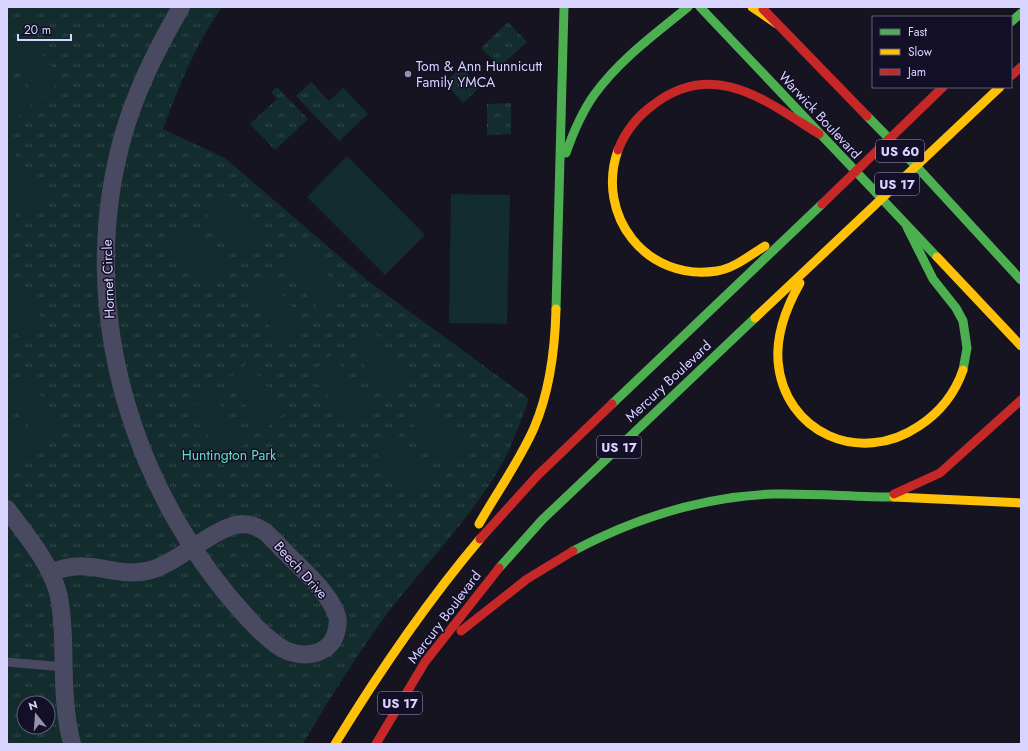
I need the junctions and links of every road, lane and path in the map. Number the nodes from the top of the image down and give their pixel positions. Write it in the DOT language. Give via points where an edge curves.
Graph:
graph roads {
  1 [pos="181,7"];
  2 [pos="564,7"];
  3 [pos="688,7"];
  4 [pos="700,7"];
  5 [pos="752,7"];
  6 [pos="761,7"];
  7 [pos="1021,13"];
  8 [pos="1012,21"];
  9 [pos="777,24"];
  10 [pos="1021,67"];
  11 [pos="1012,75"];
  12 [pos="999,88"];
  13 [pos="941,90"];
  14 [pos="819,134"];
  15 [pos="561,165"];
  16 [pos="804,220"];
  17 [pos="907,227"];
  18 [pos="809,268"];
  19 [pos="1021,280"];
  20 [pos="1021,346"];
  21 [pos="1021,400"];
  22 [pos="885,497"];
  23 [pos="1021,503"];
  24 [pos="7,509"];
  25 [pos="193,548"];
  26 [pos="453,572"];
  27 [pos="51,573"];
  28 [pos="7,654"];
  29 [pos="7,662"];
  30 [pos="425,662"];
  31 [pos="26,664"];
  32 [pos="64,667"];
  33 [pos="72,744"];
  34 [pos="335,744"];
  35 [pos="376,744"];
  1 -- 25 [label="street, Hornet Circle" via="139,88 123,136 112,185 106,236 105,276 116,366 126,406 162,493"];
  2 -- 15 [label="main road"];
  3 -- 15 [label="main road" via="616,71 595,95 581,117"];
  4 -- 14 [label="main road, Warwick Boulevard"];
  5 -- 9 [label="main road"];
  6 -- 9 [label="main road, US 60"];
  7 -- 8 [label="main road"];
  9 -- 19 [label="main road, US 60" via="918,168"];
  10 -- 11 [label="main road"];
  12 -- 18 [label="main road, Mercury Boulevard / US 17"];
  13 -- 16 [label="main road, Mercury Boulevard / US 17"];
  14 -- 16 [label="main road" via="751,93 725,85 697,85 668,95 644,112 624,137 616,153 612,170 613,201 625,229 638,246 670,268 697,272 725,269"];
  14 -- 17 [label="main road, Warwick Boulevard"];
  15 -- 26 [label="main road" via="556,320 547,389 530,436"];
  16 -- 26 [label="main road, Mercury Boulevard / US 17" via="537,476 484,533"];
  17 -- 18 [label="main road" via="933,279 957,307 967,343 966,362 953,393 940,410 920,427 905,435 869,445 831,439 814,430 788,397 781,379 778,360 780,332 791,299"];
  17 -- 20 [label="main road, Warwick Boulevard"];
  18 -- 30 [label="main road, Mercury Boulevard / US 17" via="542,520 502,564"];
  21 -- 22 [label="main road" via="940,473"];
  22 -- 23 [label="main road"];
  22 -- 30 [label="main road" via="796,494 727,498 633,522 580,546 528,578 486,609"];
  24 -- 27 [label="street" via="40,553"];
  25 -- 25 [label="street, Beech Drive" via="226,593 276,645 291,652 307,654 323,652 329,647 338,625 337,615 317,586 268,533 252,525 240,524 228,527"];
  25 -- 27 [label="street, Beech Drive" via="164,566 148,571 131,573 86,565 72,566"];
  26 -- 34 [label="main road, Mercury Boulevard / US 17" via="400,641"];
  27 -- 32 [label="street" via="60,603"];
  28 -- 31 [label="lane"];
  29 -- 31 [label="lane"];
  30 -- 35 [label="main road, Mercury Boulevard / US 17"];
  31 -- 32 [label="lane"];
  32 -- 33 [label="street" via="66,715"];
}
